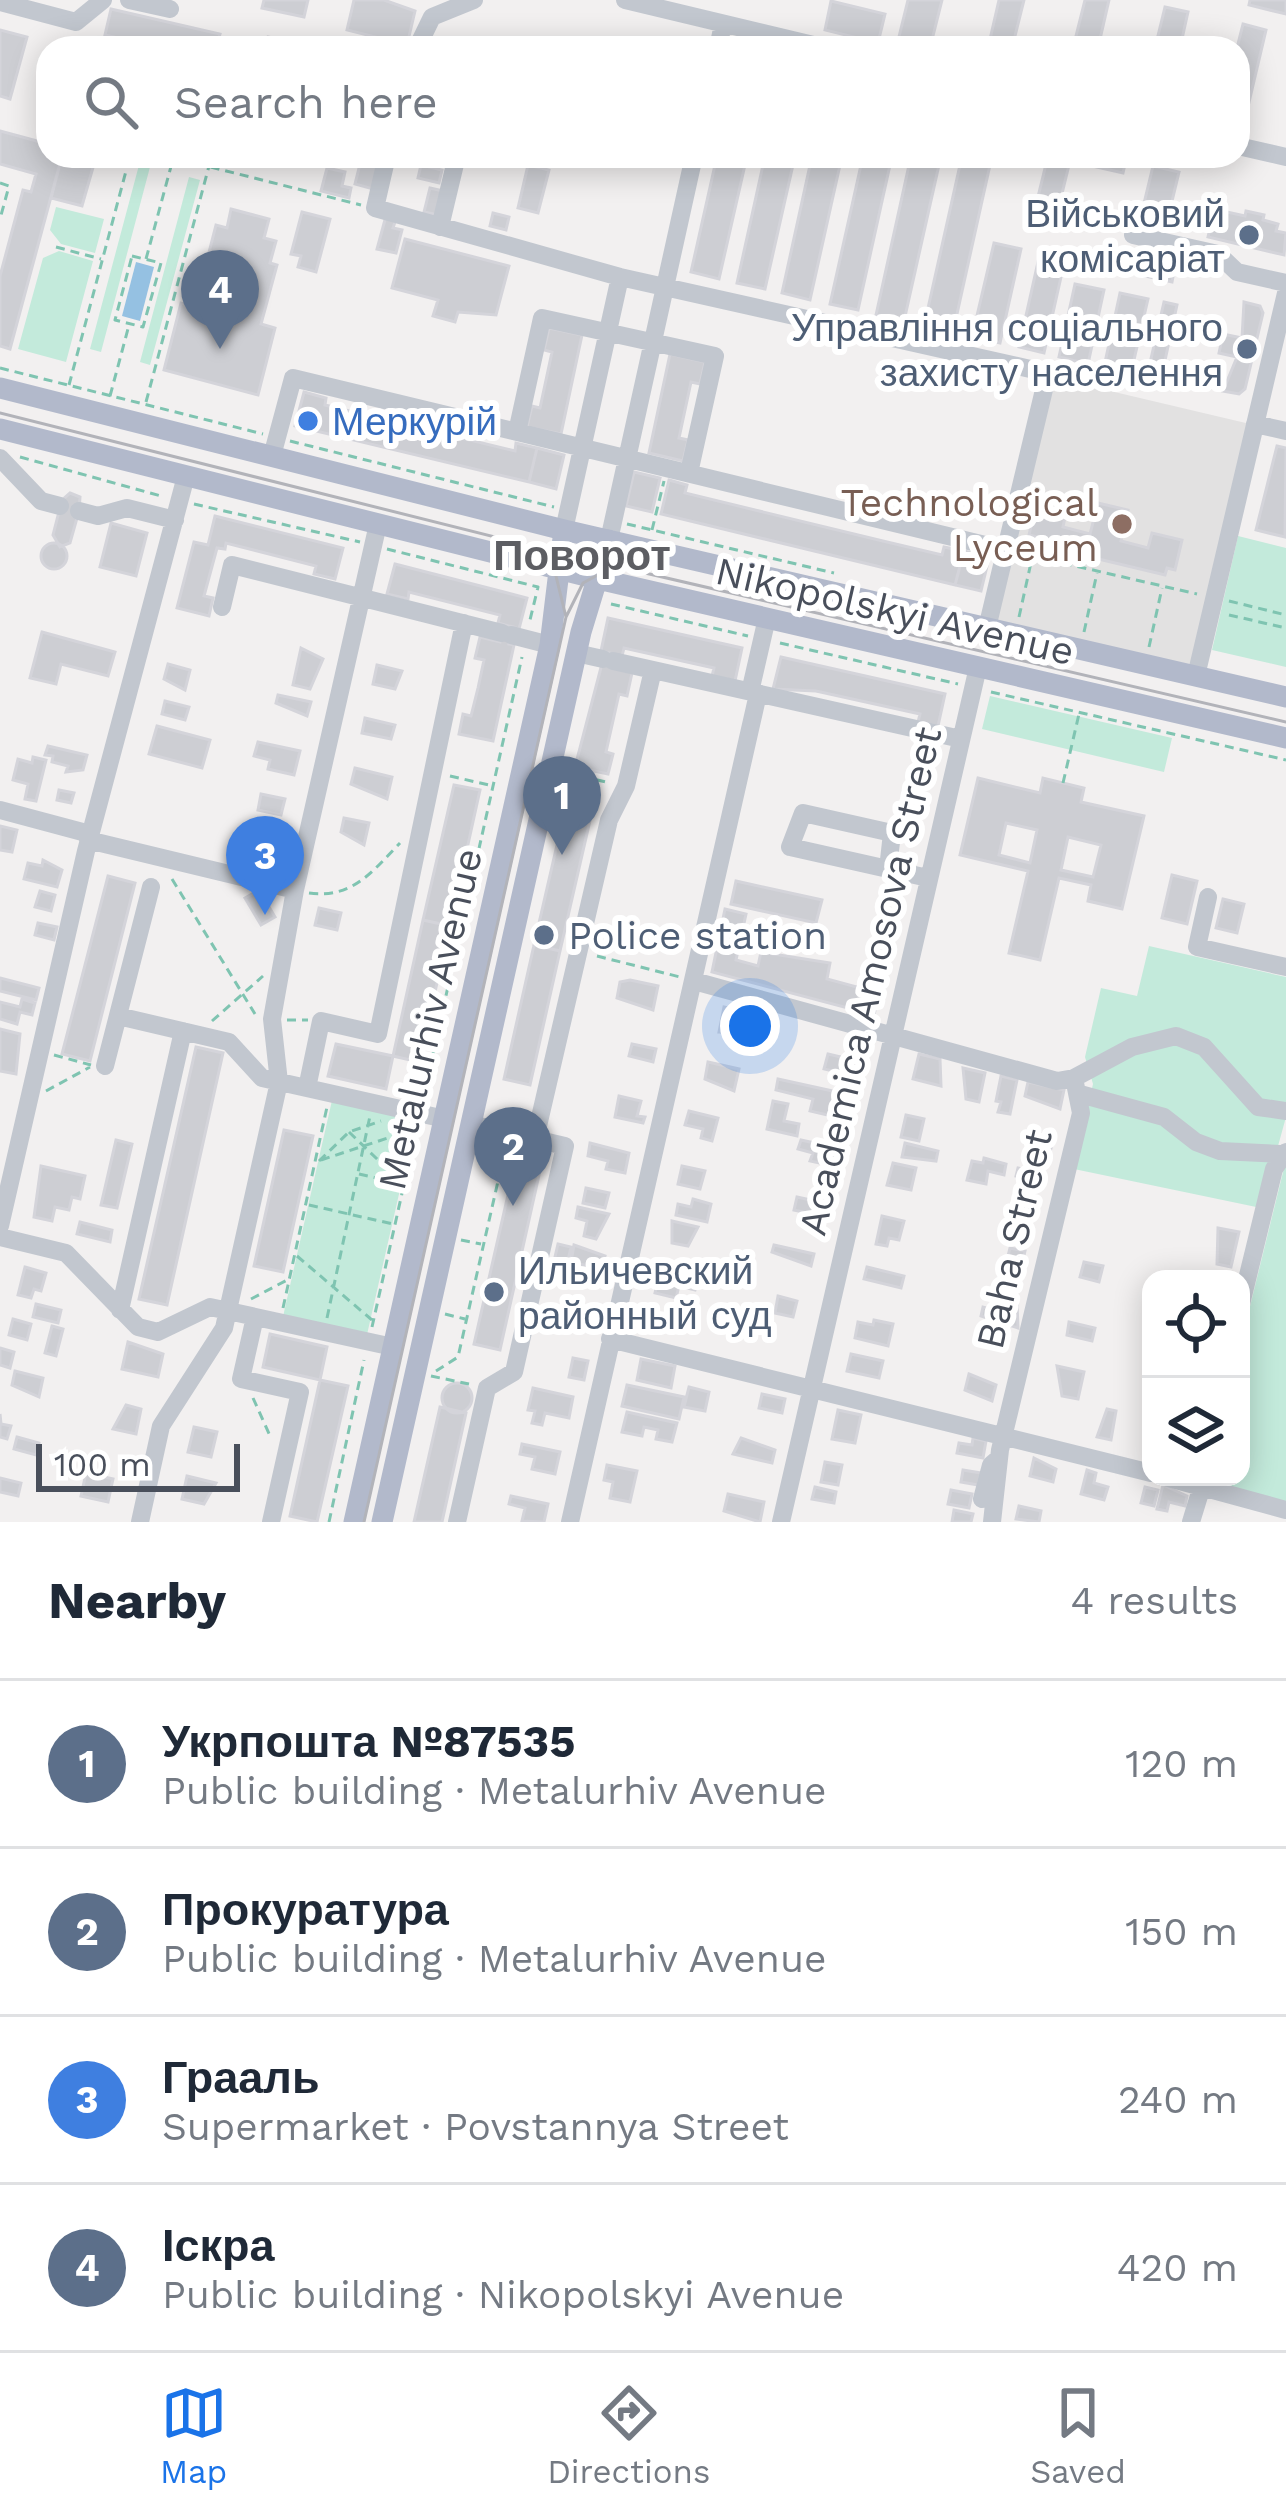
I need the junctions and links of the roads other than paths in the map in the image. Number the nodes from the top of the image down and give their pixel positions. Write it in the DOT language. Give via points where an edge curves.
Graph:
graph roads {
  1 [pos="103,0"];
  2 [pos="129,0"];
  3 [pos="474,0"];
  4 [pos="625,0"];
  5 [pos="0,2"];
  6 [pos="668,5"];
  7 [pos="170,9"];
  8 [pos="723,24"];
  9 [pos="423,36"];
  10 [pos="720,36"];
  11 [pos="774,36"];
  12 [pos="1250,149"];
  13 [pos="1286,157"];
  14 [pos="384,168"];
  15 [pos="454,168"];
  16 [pos="691,168"];
  17 [pos="440,227"];
  18 [pos="1133,235"];
  19 [pos="620,277"];
  20 [pos="1286,283"];
  21 [pos="665,288"];
  22 [pos="1286,293"];
  23 [pos="608,333"];
  24 [pos="653,342"];
  25 [pos="0,388"];
  26 [pos="1255,424"];
  27 [pos="0,429"];
  28 [pos="1286,431"];
  29 [pos="518,432"];
  30 [pos="275,447"];
  31 [pos="582,447"];
  32 [pos="0,455"];
  33 [pos="627,458"];
  34 [pos="689,473"];
  35 [pos="186,476"];
  36 [pos="177,510"];
  37 [pos="564,530"];
  38 [pos="617,532"];
  39 [pos="375,535"];
  40 [pos="1006,550"];
  41 [pos="556,569"];
  42 [pos="602,591"];
  43 [pos="359,597"];
  44 [pos="222,607"];
  45 [pos="464,623"];
  46 [pos="987,628"];
  47 [pos="764,629"];
  48 [pos="550,645"];
  49 [pos="576,653"];
  50 [pos="653,670"];
  51 [pos="1196,676"];
  52 [pos="976,678"];
  53 [pos="754,693"];
  54 [pos="1286,697"];
  55 [pos="1187,716"];
  56 [pos="1286,738"];
  57 [pos="961,740"];
  58 [pos="0,810"];
  59 [pos="89,837"];
  60 [pos="888,869"];
  61 [pos="928,878"];
  62 [pos="151,887"];
  63 [pos="295,890"];
  64 [pos="1208,897"];
  65 [pos="1286,967"];
  66 [pos="694,981"];
  67 [pos="118,1016"];
  68 [pos="188,1032"];
  69 [pos="890,1036"];
  70 [pos="105,1066"];
  71 [pos="280,1082"];
  72 [pos="1077,1086"];
  73 [pos="307,1088"];
  74 [pos="1286,1111"];
  75 [pos="445,1119"];
  76 [pos="471,1124"];
  77 [pos="535,1139"];
  78 [pos="1283,1153"];
  79 [pos="0,1226"];
  80 [pos="0,1237"];
  81 [pos="1250,1272"];
  82 [pos="120,1310"];
  83 [pos="228,1311"];
  84 [pos="255,1317"];
  85 [pos="610,1339"];
  86 [pos="393,1347"];
  87 [pos="420,1353"];
  88 [pos="809,1389"];
  89 [pos="1004,1436"];
  90 [pos="999,1458"];
  91 [pos="1142,1471"];
  92 [pos="1206,1486"];
  93 [pos="1213,1486"];
  94 [pos="982,1499"];
  95 [pos="1286,1510"];
  96 [pos="140,1522"];
  97 [pos="272,1522"];
  98 [pos="354,1522"];
  99 [pos="382,1522"];
  100 [pos="457,1522"];
  101 [pos="570,1522"];
  102 [pos="781,1522"];
  103 [pos="992,1522"];
  104 [pos="1191,1522"];
  1 -- 5 [label="street" via="76,22"];
  2 -- 7 [label="street"];
  3 -- 9 [label="street" via="432,17"];
  4 -- 6 [label="street"];
  6 -- 8 [label="street"];
  8 -- 10 [label="street"];
  8 -- 11 [label="street"];
  12 -- 13 [label="street"];
  14 -- 17 [label="street" via="375,208"];
  15 -- 17 [label="street"];
  16 -- 21 [label="street"];
  17 -- 19 [label="street"];
  18 -- 20 [label="street" via="1218,254 1237,272"];
  19 -- 21 [label="street"];
  19 -- 23 [label="street"];
  21 -- 24 [label="street"];
  21 -- 40 [label="street" via="1048,373"];
  22 -- 26 [label="street"];
  23 -- 24 [label="street"];
  23 -- 29 [label="street" via="542,318"];
  23 -- 31 [label="street"];
  24 -- 33 [label="street"];
  24 -- 34 [label="street" via="715,356"];
  25 -- 30 [label="main road, Nikopolskyi Avenue"];
  26 -- 28 [label="street"];
  26 -- 51 [label="street"];
  27 -- 35 [label="main road, Nikopolskyi Avenue"];
  29 -- 30 [label="street" via="293,378"];
  29 -- 31 [label="street"];
  30 -- 37 [label="main road, Nikopolskyi Avenue"];
  31 -- 33 [label="street"];
  31 -- 37 [label="street"];
  32 -- 36 [label="street" via="41,501 98,516"];
  33 -- 34 [label="street"];
  33 -- 38 [label="street"];
  34 -- 40 [label="street"];
  35 -- 36 [label="street"];
  35 -- 39 [label="main road, Nikopolskyi Avenue"];
  36 -- 59 [label="street"];
  37 -- 38 [label="main road, Nikopolskyi Avenue"];
  37 -- 41 [label="main road, Metalurhiv Avenue"];
  38 -- 42 [label="main road, Metalurhiv Avenue"];
  38 -- 46 [label="main road, Nikopolskyi Avenue"];
  39 -- 41 [label="main road, Nikopolskyi Avenue"];
  39 -- 43 [label="street"];
  40 -- 46 [label="street"];
  41 -- 42 [label="main road, Nikopolskyi Avenue"];
  41 -- 48 [label="main road, Metalurhiv Avenue"];
  42 -- 47 [label="main road, Nikopolskyi Avenue"];
  42 -- 49 [label="main road, Metalurhiv Avenue"];
  43 -- 44 [label="street" via="232,565"];
  43 -- 45 [label="street"];
  43 -- 63 [label="street"];
  45 -- 48 [label="street"];
  45 -- 73 [label="street" via="378,1034 321,1021"];
  46 -- 51 [label="main road, Nikopolskyi Avenue"];
  47 -- 52 [label="main road, Nikopolskyi Avenue"];
  47 -- 53 [label="street"];
  48 -- 75 [label="main road, Metalurhiv Avenue"];
  49 -- 50 [label="street"];
  49 -- 76 [label="main road, Metalurhiv Avenue"];
  50 -- 53 [label="street"];
  50 -- 77 [label="street" via="626,786 609,820"];
  51 -- 54 [label="main road, Nikopolskyi Avenue"];
  51 -- 55 [label="main road"];
  52 -- 55 [label="main road, Nikopolskyi Avenue"];
  52 -- 57 [label="street, Academica Amosova Street"];
  53 -- 57 [label="street"];
  53 -- 66 [label="street"];
  55 -- 56 [label="main road, Nikopolskyi Avenue"];
  57 -- 61 [label="street, Academica Amosova Street"];
  58 -- 59 [label="street"];
  59 -- 63 [label="street"];
  59 -- 79 [label="street"];
  60 -- 60 [label="street" via="790,847 803,813 892,833"];
  60 -- 61 [label="street"];
  61 -- 69 [label="street, Academica Amosova Street"];
  62 -- 67 [label="street"];
  63 -- 71 [label="street" via="272,1019"];
  64 -- 65 [label="street" via="1197,947"];
  66 -- 69 [label="street"];
  66 -- 85 [label="street"];
  67 -- 68 [label="street"];
  67 -- 70 [label="street"];
  68 -- 71 [label="street" via="230,1042 262,1078"];
  68 -- 82 [label="street"];
  69 -- 72 [label="street"];
  69 -- 88 [label="street, Academica Amosova Street"];
  71 -- 73 [label="street"];
  71 -- 83 [label="street"];
  72 -- 74 [label="street, Baha Street" via="1132,1048 1176,1036 1204,1047 1258,1106"];
  72 -- 78 [label="street" via="1164,1117 1220,1150"];
  72 -- 89 [label="street, Baha Street" via="1081,1113"];
  73 -- 75 [label="street" via="418,1121"];
  75 -- 76 [label="main road"];
  75 -- 86 [label="main road, Metalurhiv Avenue"];
  76 -- 77 [label="street"];
  76 -- 87 [label="main road, Metalurhiv Avenue"];
  77 -- 100 [label="street" via="565,1145 514,1372 487,1388"];
  78 -- 81 [label="street"];
  80 -- 82 [label="street" via="66,1253"];
  82 -- 83 [label="street" via="138,1328 158,1332 210,1307"];
  83 -- 84 [label="street"];
  83 -- 96 [label="street" via="161,1426"];
  84 -- 86 [label="street"];
  84 -- 97 [label="street" via="242,1379 301,1392"];
  85 -- 88 [label="street"];
  85 -- 101 [label="street"];
  86 -- 87 [label="main road"];
  86 -- 98 [label="main road, Metalurhiv Avenue"];
  87 -- 99 [label="main road, Metalurhiv Avenue"];
  88 -- 89 [label="street"];
  88 -- 102 [label="street, Academica Amosova Street"];
  89 -- 90 [label="street, Baha Street"];
  89 -- 91 [label="street"];
  90 -- 94 [label="street"];
  90 -- 103 [label="street, Baha Street"];
  92 -- 104 [label="street"];
  93 -- 95 [label="street"];
}
